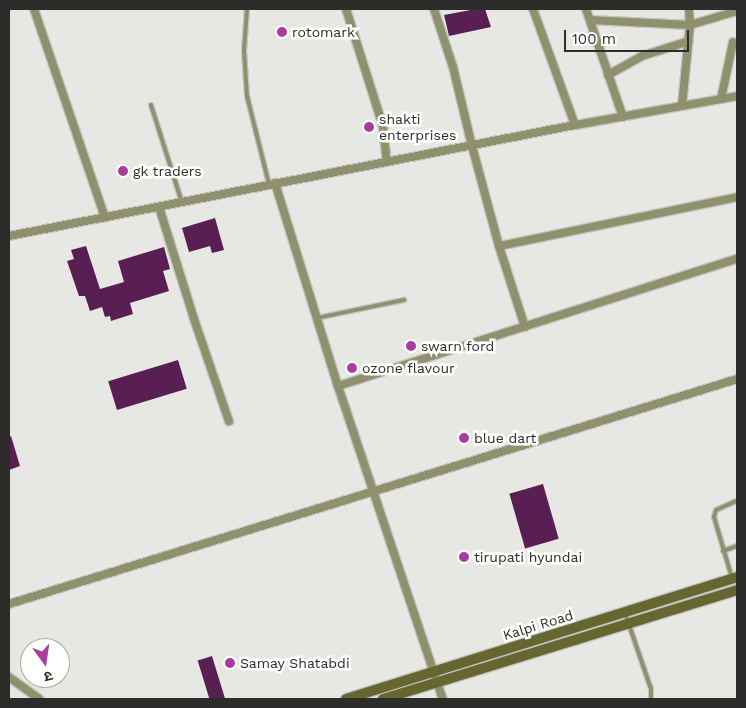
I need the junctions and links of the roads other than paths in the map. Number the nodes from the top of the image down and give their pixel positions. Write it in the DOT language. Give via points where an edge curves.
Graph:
graph roads {
  1 [pos="34,9"];
  2 [pos="247,9"];
  3 [pos="346,9"];
  4 [pos="434,9"];
  5 [pos="533,9"];
  6 [pos="586,9"];
  7 [pos="689,9"];
  8 [pos="737,11"];
  9 [pos="590,20"];
  10 [pos="690,25"];
  11 [pos="689,41"];
  12 [pos="733,42"];
  13 [pos="608,75"];
  14 [pos="737,96"];
  15 [pos="721,99"];
  16 [pos="151,105"];
  17 [pos="682,106"];
  18 [pos="623,117"];
  19 [pos="575,125"];
  20 [pos="472,146"];
  21 [pos="386,162"];
  22 [pos="272,184"];
  23 [pos="737,197"];
  24 [pos="182,203"];
  25 [pos="159,207"];
  26 [pos="105,217"];
  27 [pos="9,236"];
  28 [pos="499,246"];
  29 [pos="737,259"];
  30 [pos="404,300"];
  31 [pos="317,318"];
  32 [pos="525,327"];
  33 [pos="737,379"];
  34 [pos="338,386"];
  35 [pos="229,421"];
  36 [pos="373,491"];
  37 [pos="736,501"];
  38 [pos="737,546"];
  39 [pos="723,551"];
  40 [pos="735,577"];
  41 [pos="737,590"];
  42 [pos="9,604"];
  43 [pos="625,612"];
  44 [pos="629,624"];
  45 [pos="434,672"];
  46 [pos="9,677"];
  47 [pos="438,683"];
  48 [pos="39,699"];
  49 [pos="346,699"];
  50 [pos="383,699"];
  51 [pos="443,699"];
  52 [pos="651,699"];
  1 -- 26 [label="street"];
  2 -- 22 [label="lane" via="244,51 247,96"];
  3 -- 21 [label="street" via="383,126"];
  4 -- 20 [label="street" via="453,67"];
  5 -- 19 [label="street"];
  6 -- 9 [label="street"];
  7 -- 10 [label="street"];
  8 -- 10 [label="street"];
  9 -- 10 [label="street"];
  9 -- 13 [label="street"];
  10 -- 11 [label="street"];
  11 -- 13 [label="street" via="642,56"];
  11 -- 17 [label="street"];
  12 -- 15 [label="street"];
  13 -- 18 [label="street"];
  14 -- 15 [label="street"];
  15 -- 17 [label="street"];
  16 -- 24 [label="lane"];
  17 -- 18 [label="street"];
  18 -- 19 [label="street"];
  19 -- 20 [label="street"];
  20 -- 21 [label="street"];
  20 -- 28 [label="street"];
  21 -- 22 [label="street"];
  22 -- 24 [label="street"];
  22 -- 31 [label="street"];
  23 -- 28 [label="street"];
  24 -- 25 [label="street"];
  25 -- 26 [label="street"];
  25 -- 35 [label="street"];
  26 -- 27 [label="street"];
  28 -- 32 [label="street"];
  29 -- 32 [label="street"];
  30 -- 31 [label="lane"];
  31 -- 34 [label="street"];
  32 -- 34 [label="street"];
  33 -- 36 [label="street"];
  34 -- 36 [label="street"];
  36 -- 42 [label="street"];
  36 -- 45 [label="street"];
  37 -- 39 [label="lane" via="716,510 714,517"];
  38 -- 39 [label="lane"];
  39 -- 40 [label="lane"];
  40 -- 43 [label="main road, Kalpi Road"];
  41 -- 44 [label="main road, Kalpi Road"];
  43 -- 44 [label="lane"];
  43 -- 45 [label="main road, Kalpi Road"];
  44 -- 47 [label="main road, Kalpi Road"];
  44 -- 52 [label="lane" via="651,689"];
  45 -- 47 [label="street"];
  45 -- 49 [label="main road, Kalpi Road"];
  46 -- 48 [label="street"];
  47 -- 50 [label="main road, Kalpi Road"];
  47 -- 51 [label="street"];
}
